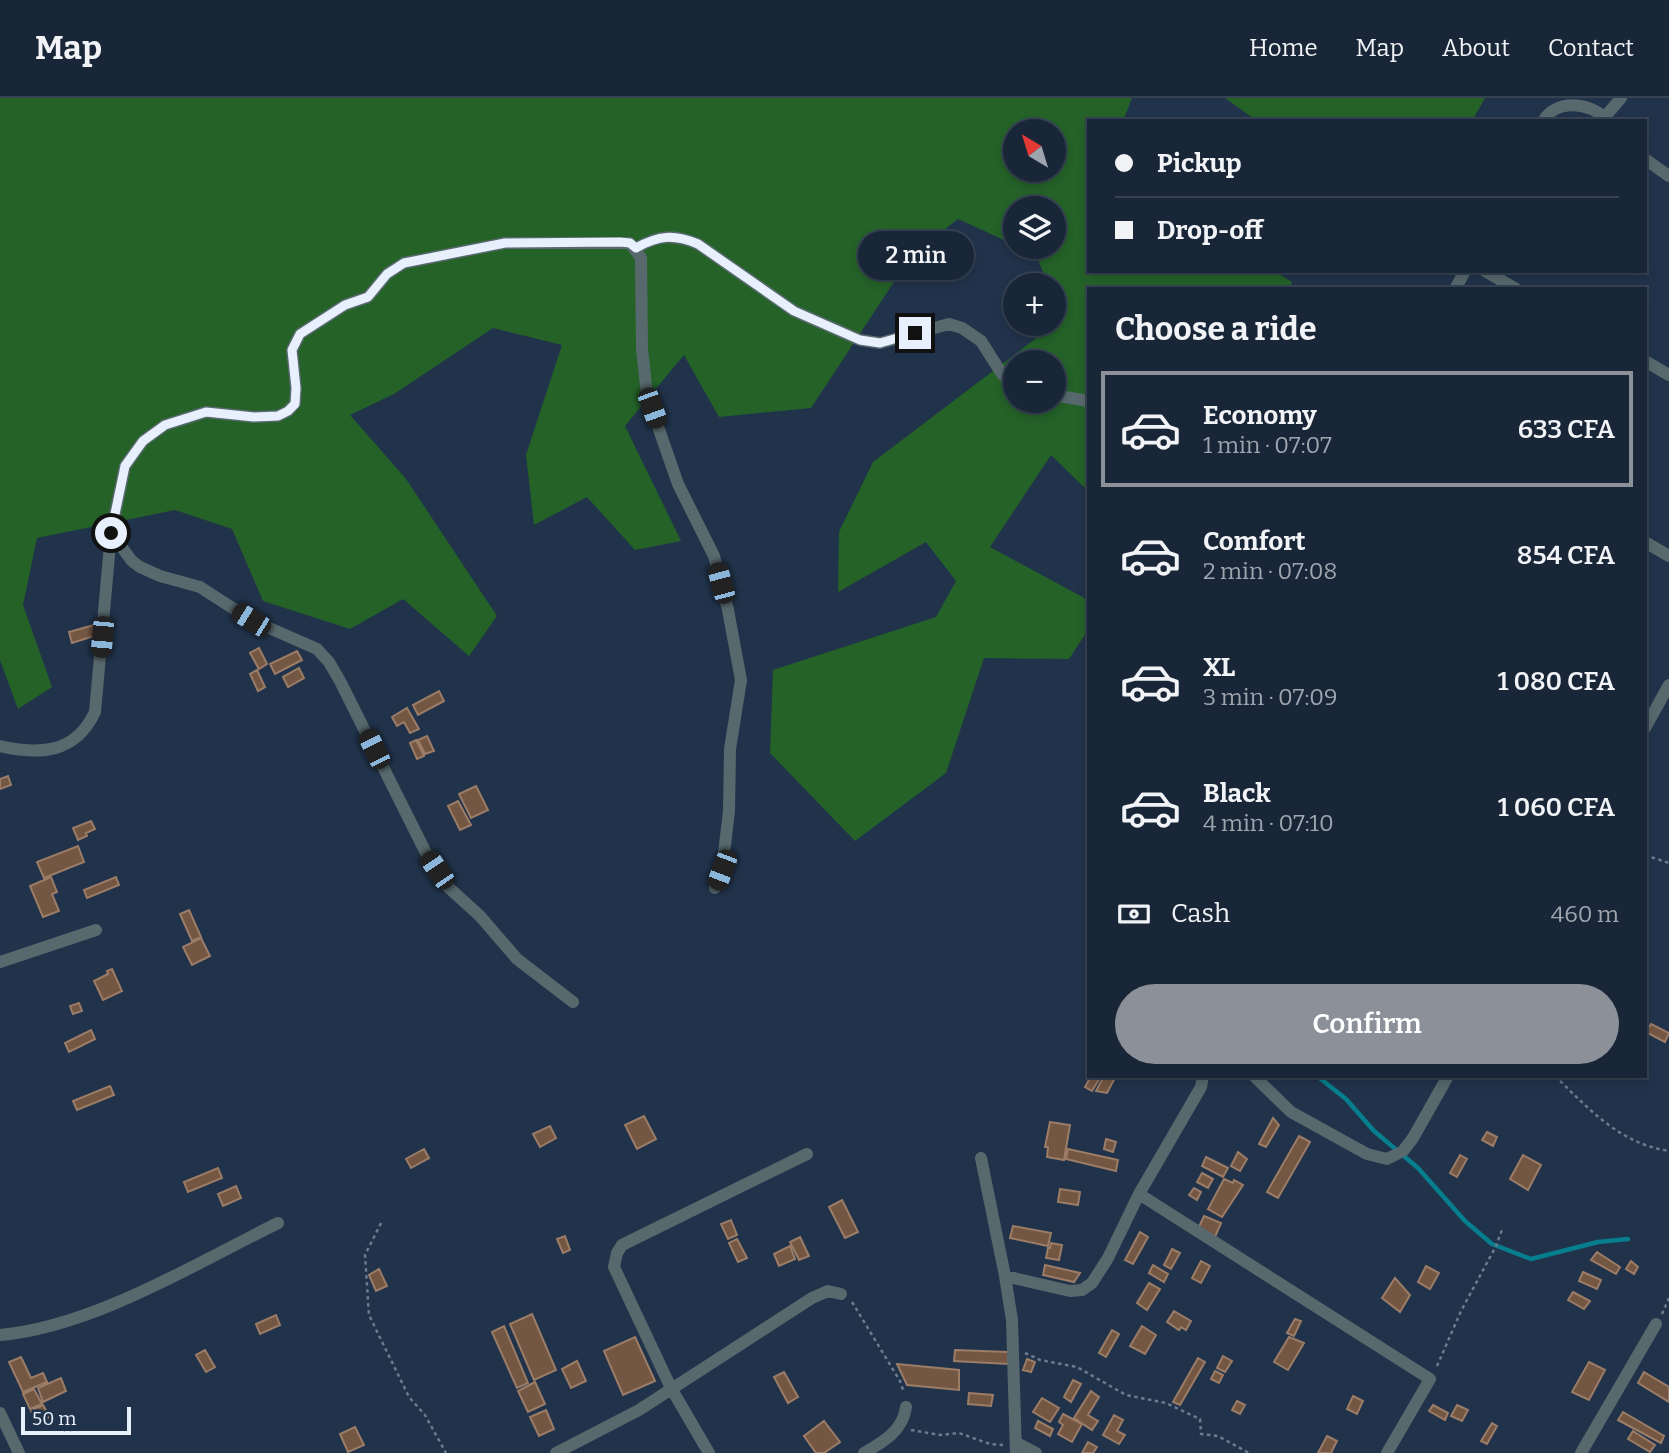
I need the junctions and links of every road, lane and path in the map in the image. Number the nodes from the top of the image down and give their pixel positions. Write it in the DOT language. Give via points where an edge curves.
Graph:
graph roads {
  1 [pos="1621,98"];
  2 [pos="1545,119"];
  3 [pos="1607,119"];
  4 [pos="1647,160"];
  5 [pos="1669,176"];
  6 [pos="636,248"];
  7 [pos="1488,273"];
  8 [pos="1513,287"];
  9 [pos="1647,362"];
  10 [pos="1003,375"];
  11 [pos="1669,375"];
  12 [pos="1066,398"];
  13 [pos="1087,401"];
  14 [pos="111,533"];
  15 [pos="1647,543"];
  16 [pos="1669,556"];
  17 [pos="1669,685"];
  18 [pos="1647,719"];
  19 [pos="0,746"];
  20 [pos="1647,856"];
  21 [pos="1669,863"];
  22 [pos="715,888"];
  23 [pos="96,930"];
  24 [pos="0,962"];
  25 [pos="573,1002"];
  26 [pos="1202,1078"];
  27 [pos="1256,1078"];
  28 [pos="1447,1078"];
  29 [pos="1557,1078"];
  30 [pos="1669,1151"];
  31 [pos="807,1154"];
  32 [pos="981,1158"];
  33 [pos="1139,1194"];
  34 [pos="278,1223"];
  35 [pos="381,1223"];
  36 [pos="1503,1227"];
  37 [pos="1005,1276"];
  38 [pos="841,1294"];
  39 [pos="1669,1298"];
  40 [pos="1656,1324"];
  41 [pos="0,1335"];
  42 [pos="1014,1348"];
  43 [pos="1438,1363"];
  44 [pos="671,1388"];
  45 [pos="905,1407"];
  46 [pos="0,1413"];
  47 [pos="892,1436"];
  48 [pos="1016,1448"];
  49 [pos="19,1453"];
  50 [pos="446,1453"];
  51 [pos="556,1453"];
  52 [pos="709,1453"];
  53 [pos="863,1453"];
  54 [pos="1036,1453"];
  55 [pos="1249,1453"];
  56 [pos="1387,1453"];
  57 [pos="1581,1453"];
  1 -- 3 [label="street"];
  2 -- 3 [label="street" via="1557,106 1570,103 1592,108"];
  4 -- 5 [label="street"];
  6 -- 10 [label="street" via="666,237 698,244 794,311 860,340 880,343 949,324 962,328 981,341"];
  6 -- 14 [label="street" via="620,242 505,243 404,263 387,274 368,297 345,305 300,334 292,350 295,404 288,411 254,417 206,412 165,425 143,441 125,466"];
  6 -- 22 [label="street" via="641,258 647,395 678,484 714,556 741,680 730,749 722,870"];
  7 -- 8 [label="street"];
  9 -- 11 [label="street"];
  12 -- 13 [label="street"];
  14 -- 19 [label="street" via="97,704 91,722 47,752"];
  14 -- 25 [label="street" via="140,567 200,587 251,620 317,649 340,681 426,853 448,887 517,959"];
  15 -- 16 [label="street"];
  17 -- 18 [label="street"];
  20 -- 21 [label="path"];
  23 -- 24 [label="street"];
  26 -- 33 [label="street"];
  27 -- 28 [label="street" via="1291,1112 1367,1154 1387,1159 1400,1153"];
  29 -- 30 [label="path" via="1590,1111 1628,1139"];
  31 -- 44 [label="street" via="622,1245 617,1253 614,1267"];
  32 -- 37 [label="street"];
  33 -- 37 [label="street" via="1108,1258 1082,1290 1054,1289"];
  33 -- 56 [label="street" via="1430,1379"];
  34 -- 41 [label="street" via="96,1310 30,1332"];
  35 -- 50 [label="path" via="366,1255 369,1315 409,1397"];
  36 -- 43 [label="path"];
  37 -- 42 [label="street"];
  38 -- 44 [label="street" via="828,1291 812,1298"];
  38 -- 45 [label="path" via="852,1301 900,1381"];
  39 -- 40 [label="path"];
  40 -- 57 [label="street"];
  42 -- 48 [label="street"];
  42 -- 55 [label="path" via="1040,1360 1077,1367 1126,1395 1166,1403 1200,1419 1201,1434 1218,1436"];
  44 -- 51 [label="street"];
  44 -- 52 [label="street"];
  45 -- 47 [label="street"];
  46 -- 49 [label="street"];
  47 -- 48 [label="path" via="912,1430 959,1433"];
  47 -- 53 [label="street"];
  48 -- 54 [label="street"];
}
